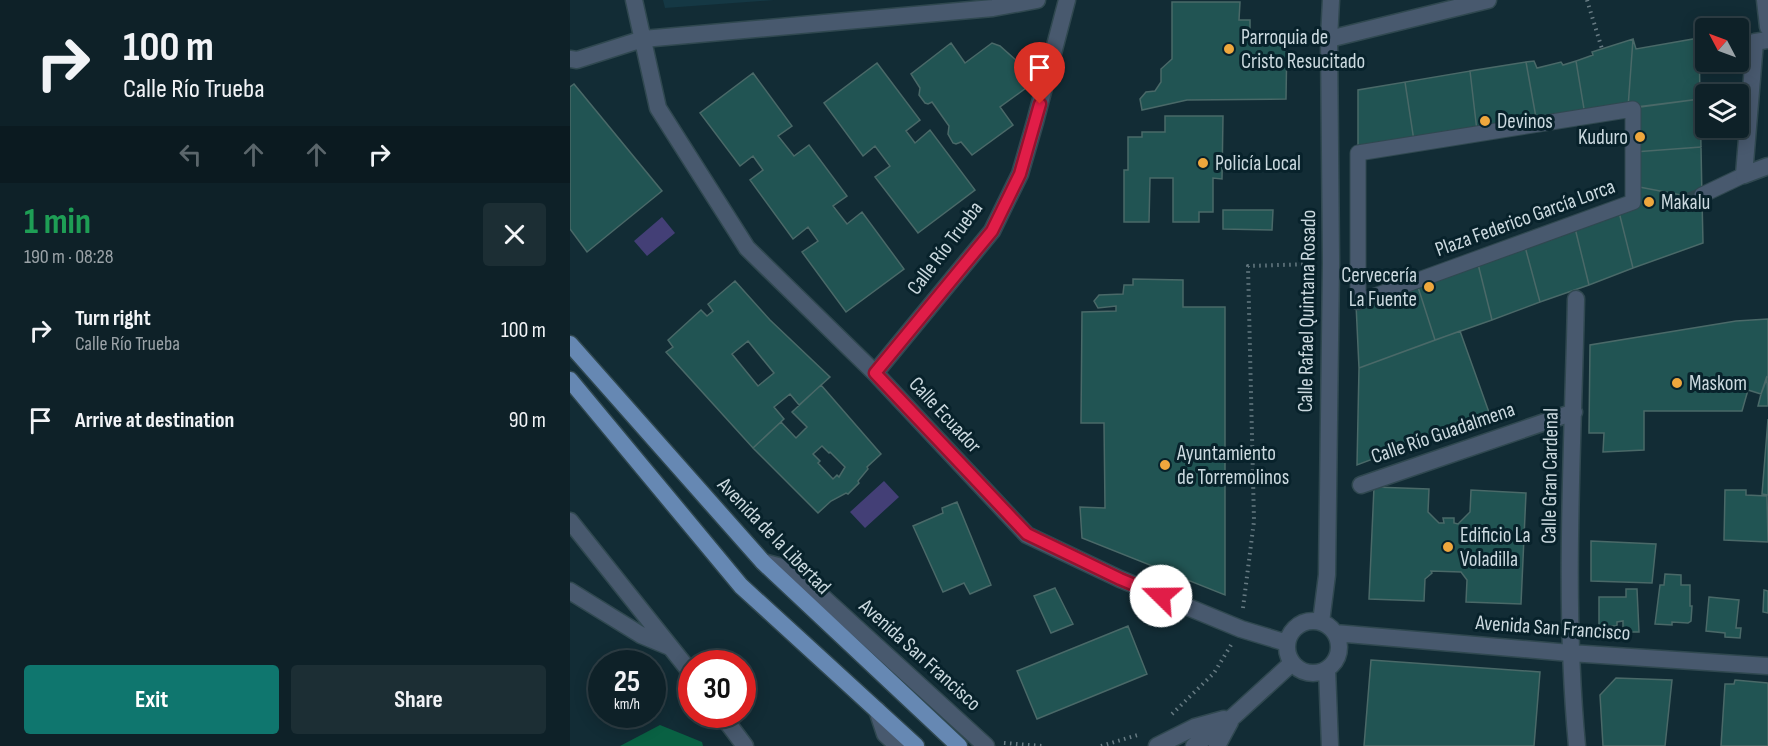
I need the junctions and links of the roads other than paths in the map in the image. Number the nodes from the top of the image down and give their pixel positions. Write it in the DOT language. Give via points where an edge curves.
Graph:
graph roads {
  1 [pos="634,0"];
  2 [pos="1037,0"];
  3 [pos="1067,0"];
  4 [pos="1331,0"];
  5 [pos="1488,0"];
  6 [pos="1765,0"];
  7 [pos="1768,27"];
  8 [pos="643,39"];
  9 [pos="1329,39"];
  10 [pos="1768,40"];
  11 [pos="570,59"];
  12 [pos="1358,153"];
  13 [pos="1768,166"];
  14 [pos="1744,175"];
  15 [pos="1702,195"];
  16 [pos="1576,299"];
  17 [pos="570,344"];
  18 [pos="875,373"];
  19 [pos="570,380"];
  20 [pos="1574,412"];
  21 [pos="1360,485"];
  22 [pos="570,520"];
  23 [pos="763,562"];
  24 [pos="570,591"];
  25 [pos="1321,622"];
  26 [pos="1335,633"];
  27 [pos="1287,643"];
  28 [pos="671,647"];
  29 [pos="1570,653"];
  30 [pos="678,656"];
  31 [pos="1292,663"];
  32 [pos="1768,666"];
  33 [pos="1327,669"];
  34 [pos="877,710"];
  35 [pos="1234,716"];
  36 [pos="732,728"];
  37 [pos="745,746"];
  38 [pos="898,746"];
  39 [pos="916,746"];
  40 [pos="958,746"];
  41 [pos="986,746"];
  42 [pos="1157,746"];
  43 [pos="1194,746"];
  44 [pos="1217,746"];
  45 [pos="1330,746"];
  46 [pos="1577,746"];
  1 -- 8 [label="street, Calle Ecuador"];
  2 -- 8 [label="street" via="993,8"];
  3 -- 18 [label="street, Calle Río Trueba" via="1020,174 992,231"];
  4 -- 9 [label="street, Calle Rafael Quintana Rosado"];
  5 -- 9 [label="street"];
  6 -- 7 [label="street"];
  8 -- 11 [label="street"];
  8 -- 18 [label="street, Calle Ecuador" via="658,108 747,248"];
  9 -- 25 [label="street, Calle Rafael Quintana Rosado" via="1327,575"];
  10 -- 14 [label="street" via="1755,42"];
  12 -- 12 [label="street, Plaza Federico García Lorca" via="1633,109 1634,202 1358,302"];
  13 -- 14 [label="street"];
  14 -- 15 [label="street"];
  16 -- 20 [label="street, Calle Gran Cardenal"];
  17 -- 23 [label="main road, Avenida de la Libertad"];
  18 -- 27 [label="street, Calle Ecuador" via="1027,534 1120,579 1241,629"];
  19 -- 34 [label="main road" via="741,586"];
  20 -- 21 [label="street, Calle Río Guadalmena"];
  20 -- 29 [label="street, Calle Gran Cardenal"];
  22 -- 28 [label="street"];
  23 -- 40 [label="main road, Avenida de la Libertad"];
  23 -- 41 [label="street, Avenida San Francisco" via="793,570"];
  24 -- 28 [label="street" via="641,635"];
  25 -- 26 [label="street"];
  25 -- 27 [label="street" via="1303,623 1290,634"];
  26 -- 29 [label="street, Avenida San Francisco"];
  26 -- 33 [label="street" via="1338,654"];
  27 -- 31 [label="street"];
  28 -- 30 [label="street"];
  29 -- 32 [label="street, Avenida San Francisco"];
  29 -- 46 [label="street, Calle Gran Cardenal"];
  31 -- 33 [label="street" via="1311,673"];
  31 -- 35 [label="street"];
  33 -- 45 [label="street"];
  34 -- 38 [label="street" via="885,734"];
  34 -- 39 [label="main road"];
  35 -- 42 [label="street"];
  35 -- 43 [label="street"];
  35 -- 44 [label="street"];
  36 -- 37 [label="street"];
}
